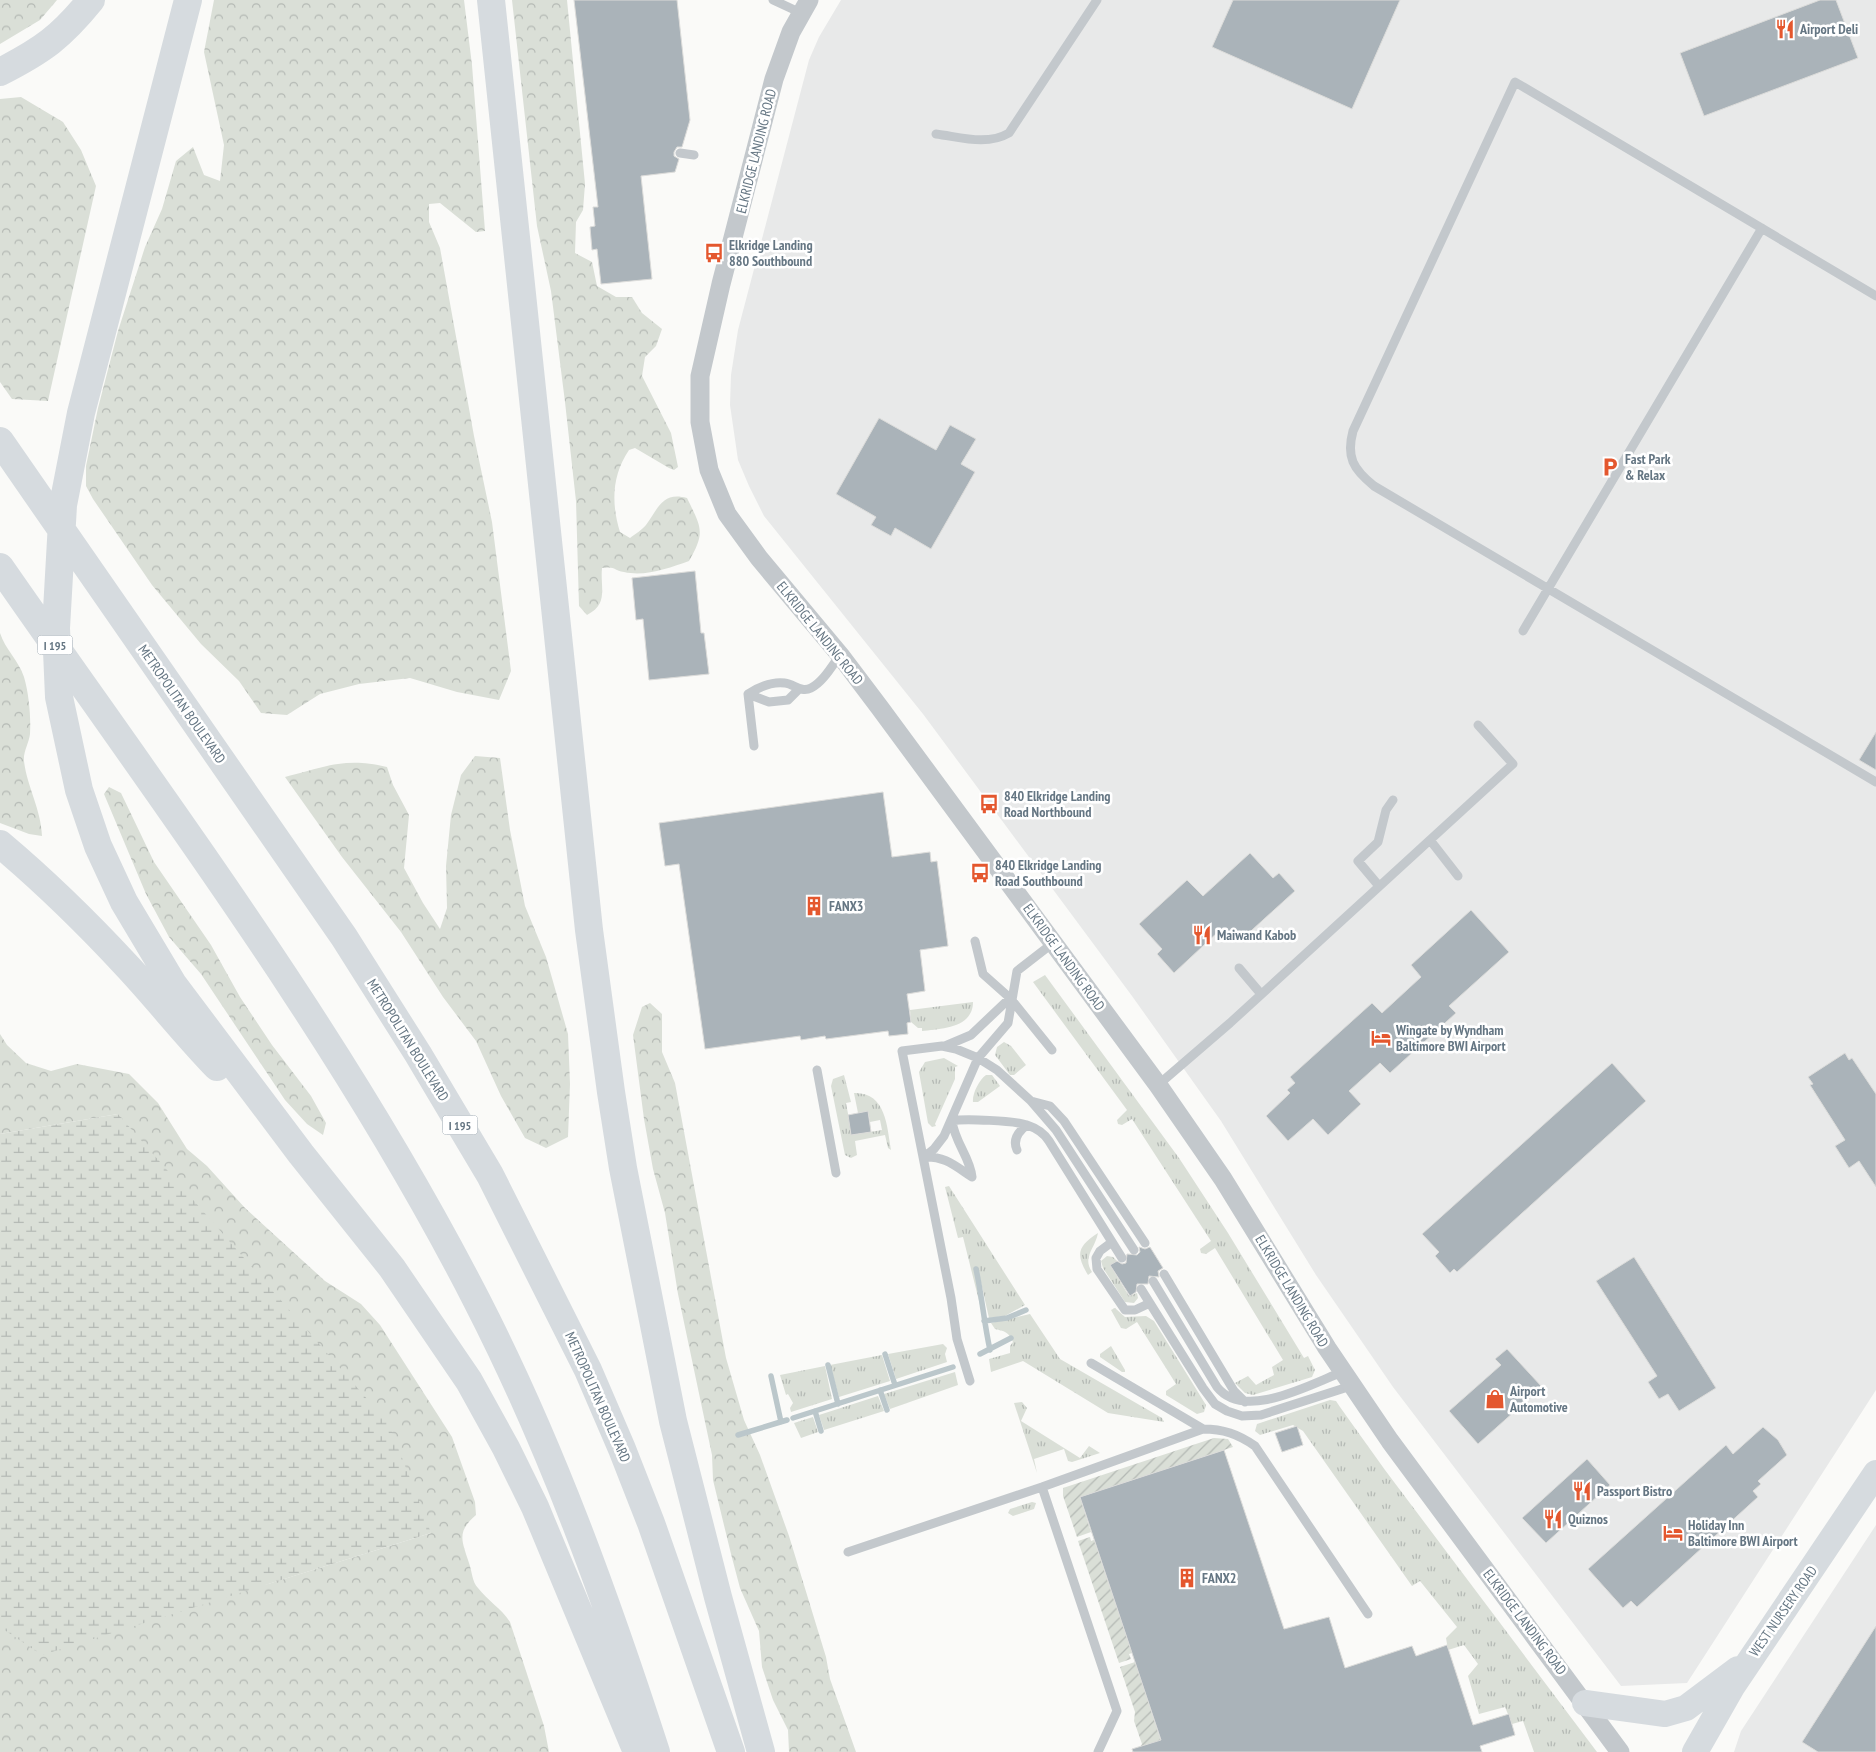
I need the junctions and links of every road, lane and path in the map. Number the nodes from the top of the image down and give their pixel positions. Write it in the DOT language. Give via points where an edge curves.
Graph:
graph roads {
  1 [pos="91,0"];
  2 [pos="188,0"];
  3 [pos="491,0"];
  4 [pos="773,0"];
  5 [pos="1097,0"];
  6 [pos="805,7"];
  7 [pos="0,72"];
  8 [pos="936,134"];
  9 [pos="680,153"];
  10 [pos="694,155"];
  11 [pos="1762,228"];
  12 [pos="1876,296"];
  13 [pos="0,441"];
  14 [pos="0,567"];
  15 [pos="1548,589"];
  16 [pos="1523,631"];
  17 [pos="840,655"];
  18 [pos="799,689"];
  19 [pos="748,694"];
  20 [pos="1478,725"];
  21 [pos="754,746"];
  22 [pos="1876,782"];
  23 [pos="1393,800"];
  24 [pos="1430,840"];
  25 [pos="0,844"];
  26 [pos="1458,876"];
  27 [pos="1380,886"];
  28 [pos="975,941"];
  29 [pos="1053,943"];
  30 [pos="1239,968"];
  31 [pos="1262,994"];
  32 [pos="1010,998"];
  33 [pos="942,1046"];
  34 [pos="1052,1050"];
  35 [pos="978,1058"];
  36 [pos="817,1070"];
  37 [pos="1158,1085"];
  38 [pos="1031,1101"];
  39 [pos="952,1121"];
  40 [pos="1027,1125"];
  41 [pos="1017,1150"];
  42 [pos="301,1154"];
  43 [pos="924,1157"];
  44 [pos="836,1173"];
  45 [pos="1112,1242"];
  46 [pos="1145,1243"];
  47 [pos="1134,1250"];
  48 [pos="1122,1258"];
  49 [pos="1164,1274"];
  50 [pos="1153,1281"];
  51 [pos="1141,1289"];
  52 [pos="1150,1303"];
  53 [pos="1091,1363"];
  54 [pos="1347,1379"];
  55 [pos="970,1381"];
  56 [pos="1245,1402"];
  57 [pos="1203,1429"];
  58 [pos="1876,1473"];
  59 [pos="1042,1487"];
  60 [pos="848,1552"];
  61 [pos="1368,1614"];
  62 [pos="1750,1660"];
  63 [pos="1732,1687"];
  64 [pos="1586,1703"];
  65 [pos="637,1752"];
  66 [pos="656,1752"];
  67 [pos="731,1752"];
  68 [pos="761,1752"];
  69 [pos="1098,1752"];
  70 [pos="1620,1752"];
  71 [pos="1695,1752"];
  72 [pos="1716,1752"];
  1 -- 7 [label="highway" via="58,38"];
  2 -- 42 [label="highway" via="72,452 63,504 58,585 59,697 80,790 98,846 124,902 173,984"];
  3 -- 68 [label="highway" via="588,920 611,1092 626,1186 674,1421"];
  4 -- 6 [label="lane"];
  5 -- 8 [label="lane" via="1008,133 989,140"];
  6 -- 17 [label="street, ELKRIDGE LANDING ROAD" via="791,32 774,79 711,322 700,376 700,422 709,470 728,514 759,558"];
  9 -- 10 [label="lane"];
  11 -- 12 [label="lane"];
  11 -- 15 [label="lane"];
  11 -- 15 [label="lane" via="1516,82 1353,430 1349,446 1359,474 1374,486"];
  13 -- 67 [label="highway, METROPOLITAN BOULEVARD / I 195" via="344,937 490,1175 588,1370 622,1449"];
  14 -- 66 [label="highway, I 195" via="282,974 358,1091 438,1228 478,1303 557,1476 622,1648"];
  15 -- 16 [label="lane"];
  15 -- 22 [label="lane"];
  17 -- 18 [label="lane" via="827,674 811,688"];
  17 -- 29 [label="street, ELKRIDGE LANDING ROAD"];
  18 -- 19 [label="lane" via="786,683 765,684"];
  18 -- 19 [label="lane" via="788,700 768,702"];
  19 -- 21 [label="lane"];
  20 -- 24 [label="lane" via="1513,764"];
  23 -- 27 [label="lane" via="1386,810 1378,842 1358,861"];
  24 -- 26 [label="lane"];
  24 -- 27 [label="lane"];
  25 -- 42 [label="highway" via="38,876 127,965 183,1032"];
  27 -- 31 [label="lane"];
  28 -- 32 [label="lane" via="983,974"];
  29 -- 32 [label="lane" via="1017,971"];
  29 -- 37 [label="street, ELKRIDGE LANDING ROAD"];
  30 -- 31 [label="lane"];
  31 -- 37 [label="lane"];
  32 -- 33 [label="lane" via="972,1035"];
  32 -- 34 [label="lane"];
  32 -- 35 [label="lane" via="1008,1023"];
  33 -- 35 [label="lane"];
  33 -- 43 [label="lane" via="902,1051"];
  35 -- 38 [label="lane" via="997,1070"];
  35 -- 39 [label="lane"];
  36 -- 44 [label="lane"];
  37 -- 54 [label="street, ELKRIDGE LANDING ROAD" via="1231,1192"];
  38 -- 46 [label="lane" via="1050,1106 1060,1116"];
  38 -- 47 [label="lane" via="1056,1130"];
  39 -- 40 [label="lane" via="968,1119"];
  39 -- 43 [label="lane" via="934,1149"];
  39 -- 43 [label="lane" via="972,1177 951,1161"];
  40 -- 41 [label="lane" via="1015,1140"];
  40 -- 45 [label="lane" via="1046,1136"];
  42 -- 65 [label="highway" via="392,1268 469,1381 535,1508"];
  43 -- 55 [label="lane" via="957,1339"];
  45 -- 48 [label="lane"];
  45 -- 52 [label="lane" via="1096,1258 1097,1269 1125,1310 1135,1310"];
  49 -- 56 [label="lane" via="1234,1391"];
  50 -- 56 [label="lane" via="1217,1386 1226,1396"];
  51 -- 52 [label="lane"];
  52 -- 54 [label="lane" via="1202,1388 1215,1404 1227,1411 1242,1416 1261,1415"];
  53 -- 57 [label="lane"];
  54 -- 56 [label="lane"];
  54 -- 64 [label="street, ELKRIDGE LANDING ROAD"];
  57 -- 59 [label="lane"];
  57 -- 61 [label="lane" via="1219,1429 1240,1436 1255,1446"];
  58 -- 62 [label="main road, WEST NURSERY ROAD"];
  59 -- 60 [label="lane"];
  59 -- 69 [label="lane" via="1118,1711"];
  62 -- 63 [label="main road, WEST NURSERY ROAD"];
  62 -- 64 [label="main road" via="1686,1708 1665,1714"];
  63 -- 71 [label="main road, WEST NURSERY ROAD"];
  63 -- 72 [label="main road"];
  64 -- 70 [label="street, ELKRIDGE LANDING ROAD"];
}
